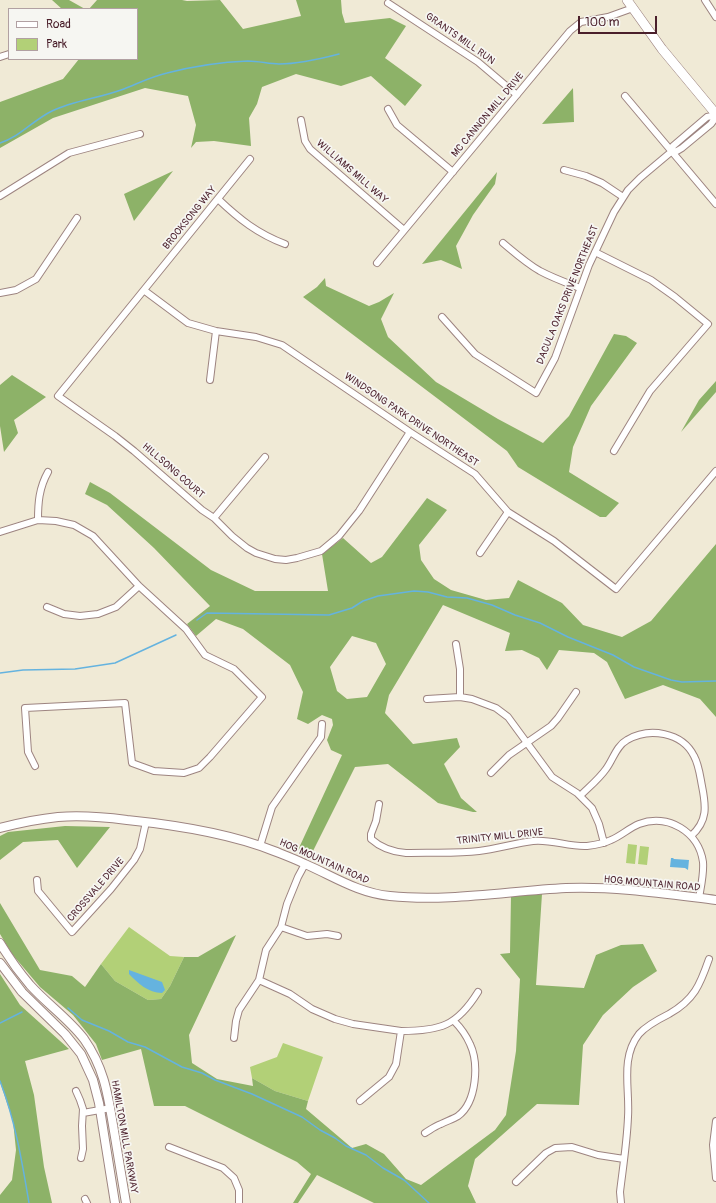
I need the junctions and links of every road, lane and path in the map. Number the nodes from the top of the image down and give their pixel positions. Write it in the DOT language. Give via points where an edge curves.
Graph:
graph roads {
  1 [pos="626,0"];
  2 [pos="705,0"];
  3 [pos="388,3"];
  4 [pos="633,8"];
  5 [pos="716,17"];
  6 [pos="517,95"];
  7 [pos="625,96"];
  8 [pos="388,109"];
  9 [pos="716,115"];
  10 [pos="301,120"];
  11 [pos="140,134"];
  12 [pos="671,152"];
  13 [pos="250,158"];
  14 [pos="564,170"];
  15 [pos="453,172"];
  16 [pos="0,196"];
  17 [pos="622,197"];
  18 [pos="218,199"];
  19 [pos="716,204"];
  20 [pos="77,218"];
  21 [pos="404,230"];
  22 [pos="503,243"];
  23 [pos="285,244"];
  24 [pos="595,252"];
  25 [pos="377,263"];
  26 [pos="580,288"];
  27 [pos="145,291"];
  28 [pos="0,293"];
  29 [pos="442,317"];
  30 [pos="216,331"];
  31 [pos="210,380"];
  32 [pos="58,396"];
  33 [pos="410,432"];
  34 [pos="614,451"];
  35 [pos="265,457"];
  36 [pos="716,471"];
  37 [pos="48,472"];
  38 [pos="508,512"];
  39 [pos="214,518"];
  40 [pos="38,520"];
  41 [pos="0,532"];
  42 [pos="480,552"];
  43 [pos="139,586"];
  44 [pos="47,607"];
  45 [pos="456,644"];
  46 [pos="576,692"];
  47 [pos="460,697"];
  48 [pos="427,699"];
  49 [pos="322,724"];
  50 [pos="527,742"];
  51 [pos="35,766"];
  52 [pos="491,773"];
  53 [pos="580,796"];
  54 [pos="379,804"];
  55 [pos="146,822"];
  56 [pos="0,828"];
  57 [pos="691,836"];
  58 [pos="604,842"];
  59 [pos="260,846"];
  60 [pos="306,864"];
  61 [pos="37,880"];
  62 [pos="699,898"];
  63 [pos="716,900"];
  64 [pos="281,927"];
  65 [pos="338,936"];
  66 [pos="0,943"];
  67 [pos="710,960"];
  68 [pos="0,963"];
  69 [pos="259,980"];
  70 [pos="478,992"];
  71 [pos="454,1021"];
  72 [pos="401,1031"];
  73 [pos="234,1038"];
  74 [pos="76,1091"];
  75 [pos="360,1101"];
  76 [pos="111,1108"];
  77 [pos="100,1110"];
  78 [pos="83,1113"];
  79 [pos="716,1121"];
  80 [pos="425,1133"];
  81 [pos="169,1147"];
  82 [pos="81,1158"];
  83 [pos="624,1160"];
  84 [pos="716,1178"];
  85 [pos="516,1182"];
  86 [pos="114,1203"];
  87 [pos="126,1203"];
  88 [pos="239,1203"];
  89 [pos="621,1203"];
  1 -- 4 [label="main road"];
  2 -- 5 [label="street"];
  3 -- 6 [label="street, GRANTS MILL RUN" via="478,62"];
  4 -- 6 [label="street, MC CANNON MILL DRIVE" via="608,17 581,22 570,31"];
  4 -- 9 [label="main road" via="662,49"];
  6 -- 15 [label="street, MC CANNON MILL DRIVE"];
  7 -- 12 [label="street"];
  8 -- 15 [label="street" via="397,125"];
  9 -- 12 [label="street, DACULA OAKS DRIVE NORTHEAST" via="711,124 682,148"];
  10 -- 21 [label="street, WILLIAMS MILL WAY" via="304,141 310,149"];
  11 -- 16 [label="street" via="69,153"];
  12 -- 17 [label="street, DACULA OAKS DRIVE NORTHEAST"];
  12 -- 19 [label="street"];
  13 -- 18 [label="street, BROOKSONG WAY"];
  14 -- 17 [label="street" via="602,183"];
  15 -- 21 [label="street, MC CANNON MILL DRIVE"];
  17 -- 24 [label="street, DACULA OAKS DRIVE NORTHEAST"];
  18 -- 23 [label="street" via="263,235"];
  18 -- 27 [label="street, BROOKSONG WAY"];
  20 -- 28 [label="street" via="36,279 16,290"];
  21 -- 25 [label="street, MC CANNON MILL DRIVE"];
  22 -- 26 [label="street" via="540,271"];
  24 -- 26 [label="street, DACULA OAKS DRIVE NORTHEAST"];
  24 -- 34 [label="street" via="651,280 708,324 650,391"];
  26 -- 29 [label="street, DACULA OAKS DRIVE NORTHEAST" via="555,358 536,393 475,354"];
  27 -- 30 [label="street, WINDSONG PARK DRIVE NORTHEAST" via="188,323"];
  27 -- 32 [label="street, BROOKSONG WAY"];
  30 -- 31 [label="street"];
  30 -- 33 [label="street, WINDSONG PARK DRIVE NORTHEAST" via="256,337 282,345"];
  32 -- 39 [label="street, HILLSONG COURT" via="115,436"];
  33 -- 38 [label="street, WINDSONG PARK DRIVE NORTHEAST" via="475,474"];
  33 -- 39 [label="street, HILLSONG COURT" via="359,512 340,536 321,551 286,560 275,559 247,548"];
  35 -- 39 [label="street"];
  36 -- 38 [label="street, WINDSONG PARK DRIVE NORTHEAST" via="616,589 554,540"];
  37 -- 40 [label="street" via="42,483 38,502"];
  38 -- 42 [label="street"];
  40 -- 41 [label="street"];
  40 -- 43 [label="street" via="74,525 92,536"];
  43 -- 44 [label="street" via="116,607 98,614 75,616"];
  43 -- 51 [label="street" via="186,629 205,655 234,669 262,696 210,757 199,768 184,774 154,771 132,763 125,703 25,708 28,752"];
  45 -- 47 [label="street" via="460,669"];
  46 -- 50 [label="street" via="551,726"];
  47 -- 48 [label="street"];
  47 -- 50 [label="street" via="496,708 508,717"];
  49 -- 59 [label="street" via="321,737 272,807"];
  50 -- 52 [label="street"];
  50 -- 53 [label="street" via="552,777"];
  53 -- 57 [label="street" via="606,769 626,741 646,732 656,732 675,738 694,755 705,800 705,816 699,829"];
  53 -- 58 [label="street" via="592,808"];
  54 -- 58 [label="street, TRINITY MILL DRIVE" via="371,839 396,852 477,851 533,841 585,846"];
  55 -- 56 [label="street, HOG MOUNTAIN ROAD" via="99,817 60,817"];
  55 -- 59 [label="street, HOG MOUNTAIN ROAD" via="176,826"];
  55 -- 61 [label="street, CROSSVALE DRIVE" via="140,848 134,860 72,932 38,891"];
  57 -- 58 [label="street, TRINITY MILL DRIVE" via="668,822 649,821 629,828"];
  57 -- 62 [label="street" via="703,863"];
  59 -- 60 [label="street, HOG MOUNTAIN ROAD"];
  60 -- 62 [label="street, HOG MOUNTAIN ROAD" via="348,885 369,893 389,896 467,896 569,888"];
  60 -- 64 [label="street" via="298,876"];
  62 -- 63 [label="street, HOG MOUNTAIN ROAD"];
  64 -- 65 [label="street" via="307,936"];
  64 -- 69 [label="street" via="266,950"];
  66 -- 76 [label="street, HAMILTON MILL PARKWAY" via="30,985 84,1039 103,1076"];
  67 -- 83 [label="street" via="701,982 689,999 681,1007 652,1022 639,1033 632,1045 627,1063 628,1115"];
  68 -- 77 [label="street, HAMILTON MILL PARKWAY" via="22,992 65,1034 80,1054 93,1080"];
  69 -- 72 [label="street" via="335,1019"];
  69 -- 73 [label="street" via="239,1010"];
  70 -- 71 [label="street"];
  71 -- 72 [label="street" via="439,1028"];
  71 -- 80 [label="street" via="463,1030 470,1045 474,1063 471,1097 458,1116"];
  72 -- 75 [label="street" via="396,1064 389,1077"];
  74 -- 78 [label="street"];
  76 -- 77 [label="street"];
  76 -- 87 [label="street, HAMILTON MILL PARKWAY"];
  77 -- 78 [label="street"];
  77 -- 86 [label="street, HAMILTON MILL PARKWAY"];
  78 -- 82 [label="street" via="84,1149"];
  79 -- 84 [label="street" via="713,1145"];
  81 -- 88 [label="street" via="223,1168 234,1178 240,1190"];
  83 -- 85 [label="street" via="572,1147 555,1148 546,1153"];
  83 -- 89 [label="street"];
}
